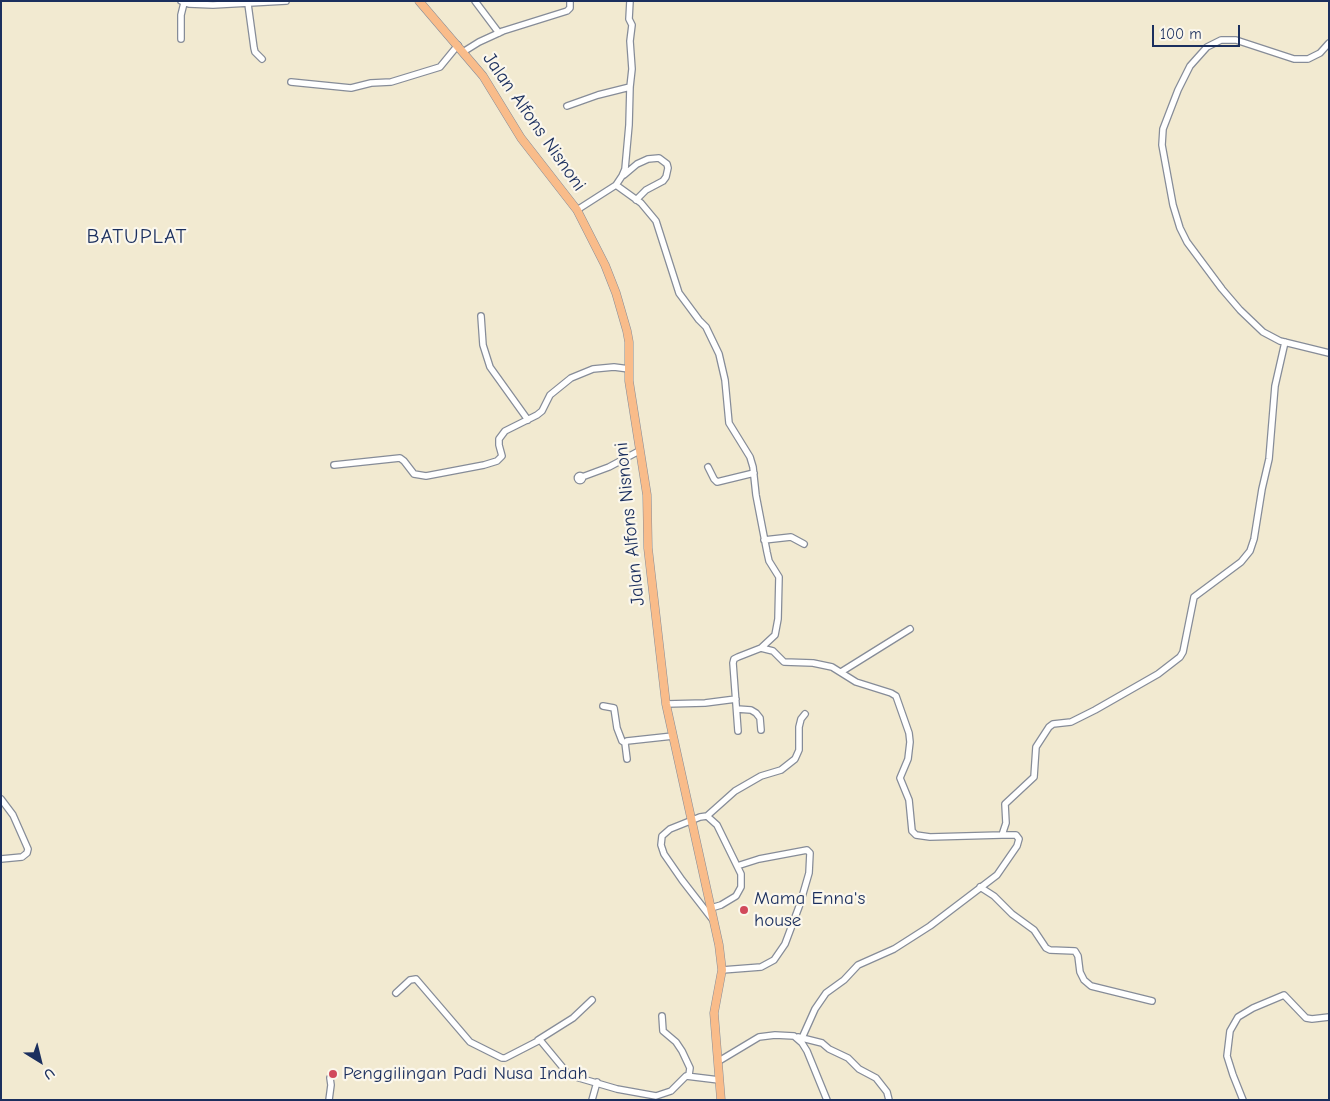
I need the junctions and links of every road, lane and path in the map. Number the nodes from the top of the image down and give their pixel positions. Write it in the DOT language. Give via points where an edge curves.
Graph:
graph roads {
  1 [pos="286,1"];
  2 [pos="420,1"];
  3 [pos="475,1"];
  4 [pos="570,1"];
  5 [pos="630,1"];
  6 [pos="182,2"];
  7 [pos="248,4"];
  8 [pos="499,33"];
  9 [pos="181,40"];
  10 [pos="1329,43"];
  11 [pos="460,48"];
  12 [pos="262,60"];
  13 [pos="291,82"];
  14 [pos="630,87"];
  15 [pos="567,106"];
  16 [pos="622,176"];
  17 [pos="616,185"];
  18 [pos="636,200"];
  19 [pos="577,210"];
  20 [pos="482,316"];
  21 [pos="1284,342"];
  22 [pos="1329,353"];
  23 [pos="629,369"];
  24 [pos="528,420"];
  25 [pos="639,451"];
  26 [pos="334,465"];
  27 [pos="708,467"];
  28 [pos="754,472"];
  29 [pos="582,477"];
  30 [pos="764,540"];
  31 [pos="804,544"];
  32 [pos="910,629"];
  33 [pos="760,648"];
  34 [pos="841,672"];
  35 [pos="736,700"];
  36 [pos="666,704"];
  37 [pos="603,706"];
  38 [pos="737,709"];
  39 [pos="805,714"];
  40 [pos="761,730"];
  41 [pos="738,731"];
  42 [pos="673,736"];
  43 [pos="625,743"];
  44 [pos="627,759"];
  45 [pos="1,799"];
  46 [pos="707,816"];
  47 [pos="692,820"];
  48 [pos="1002,835"];
  49 [pos="1,858"];
  50 [pos="737,866"];
  51 [pos="980,887"];
  52 [pos="711,908"];
  53 [pos="714,922"];
  54 [pos="722,970"];
  55 [pos="396,992"];
  56 [pos="592,1000"];
  57 [pos="1152,1001"];
  58 [pos="662,1016"];
  59 [pos="1329,1017"];
  60 [pos="794,1036"];
  61 [pos="802,1038"];
  62 [pos="538,1040"];
  63 [pos="719,1061"];
  64 [pos="689,1075"];
  65 [pos="330,1078"];
  66 [pos="719,1080"];
  67 [pos="597,1082"];
  68 [pos="329,1100"];
  69 [pos="592,1100"];
  70 [pos="721,1100"];
  71 [pos="827,1100"];
  72 [pos="889,1100"];
  73 [pos="1243,1100"];
  1 -- 7 [label="street"];
  2 -- 11 [label="main road, Jalan Alfons Nisnoni"];
  3 -- 8 [label="street"];
  4 -- 8 [label="street" via="570,8 562,14"];
  5 -- 14 [label="street"];
  6 -- 7 [label="street"];
  6 -- 9 [label="street"];
  7 -- 12 [label="street" via="254,48"];
  8 -- 11 [label="street"];
  10 -- 21 [label="street" via="1308,59 1294,59 1236,40 1221,40 1207,47 1190,66 1164,129 1162,145 1173,205 1187,242 1240,310 1263,332"];
  11 -- 13 [label="street" via="440,67 391,82 357,88"];
  11 -- 19 [label="main road, Jalan Alfons Nisnoni" via="483,76 527,146"];
  14 -- 15 [label="street"];
  14 -- 16 [label="street"];
  16 -- 17 [label="street"];
  16 -- 18 [label="street" via="648,159 659,158 667,164 663,181"];
  17 -- 18 [label="street"];
  17 -- 19 [label="street"];
  18 -- 28 [label="street" via="656,221 679,293 706,327 716,347 729,423 750,457"];
  19 -- 23 [label="main road, Jalan Alfons Nisnoni" via="616,293 627,331"];
  20 -- 24 [label="street" via="483,345 490,367"];
  21 -- 22 [label="street"];
  21 -- 48 [label="street" via="1275,386 1269,459 1250,551 1241,562 1194,597 1180,657 1158,674 1095,710 1071,722 1049,727 1036,749 1034,777 1005,804 1006,823"];
  23 -- 24 [label="street" via="593,369 578,374 550,396 542,411"];
  23 -- 25 [label="main road, Jalan Alfons Nisnoni"];
  24 -- 26 [label="street" via="505,431 499,439 502,456 484,465 426,476 414,474 400,458"];
  25 -- 29 [label="street"];
  25 -- 36 [label="main road, Jalan Alfons Nisnoni" via="647,495 648,548"];
  27 -- 28 [label="street" via="717,482"];
  28 -- 30 [label="street"];
  30 -- 31 [label="street" via="791,537"];
  30 -- 33 [label="street" via="769,561 779,577 778,619 775,635"];
  32 -- 34 [label="street"];
  33 -- 34 [label="street" via="773,652 784,662 813,663"];
  33 -- 35 [label="street" via="734,659"];
  34 -- 48 [label="street" via="856,682 896,696 909,733 908,759 900,778 908,800 913,832 930,837"];
  35 -- 36 [label="street"];
  35 -- 38 [label="street"];
  36 -- 42 [label="main road, Jalan Alfons Nisnoni"];
  37 -- 43 [label="street" via="614,708 617,728"];
  38 -- 40 [label="street" via="756,713"];
  38 -- 41 [label="street"];
  39 -- 46 [label="street" via="799,727 799,750 795,759 781,770 735,791"];
  42 -- 43 [label="street"];
  42 -- 47 [label="main road, Jalan Alfons Nisnoni"];
  43 -- 44 [label="street"];
  45 -- 49 [label="street" via="13,815 28,853 22,857"];
  46 -- 47 [label="street"];
  46 -- 50 [label="street" via="717,825"];
  47 -- 52 [label="main road, Jalan Alfons Nisnoni"];
  47 -- 53 [label="street" via="670,828 662,836 660,845"];
  48 -- 51 [label="street" via="1016,835 1019,842 997,875"];
  50 -- 52 [label="street" via="741,874 739,891 730,900"];
  50 -- 54 [label="street" via="807,850 810,853 809,873 800,904 785,944 774,960 761,967"];
  51 -- 57 [label="street" via="1034,930 1046,948 1075,952 1080,972 1091,986"];
  51 -- 61 [label="street" via="930,926 894,949 858,965 826,993"];
  52 -- 53 [label="main road, Jalan Alfons Nisnoni"];
  53 -- 54 [label="main road, Jalan Alfons Nisnoni"];
  54 -- 63 [label="main road, Jalan Alfons Nisnoni" via="714,1013"];
  55 -- 62 [label="street" via="416,978 470,1042 502,1058"];
  56 -- 62 [label="street" via="573,1018"];
  58 -- 64 [label="street" via="663,1031 682,1050 690,1068"];
  59 -- 73 [label="street" via="1306,1018 1284,995 1240,1015 1230,1031 1227,1050"];
  60 -- 61 [label="street"];
  60 -- 63 [label="street" via="774,1034 759,1037"];
  60 -- 71 [label="street" via="807,1051"];
  61 -- 72 [label="street" via="822,1043 848,1058 859,1070 876,1078"];
  62 -- 67 [label="street" via="569,1075"];
  63 -- 66 [label="main road, Jalan Alfons Nisnoni"];
  64 -- 66 [label="street"];
  64 -- 67 [label="street" via="671,1091 656,1096"];
  65 -- 68 [label="street"];
  66 -- 70 [label="main road, Jalan Alfons Nisnoni"];
  67 -- 69 [label="street"];
}
